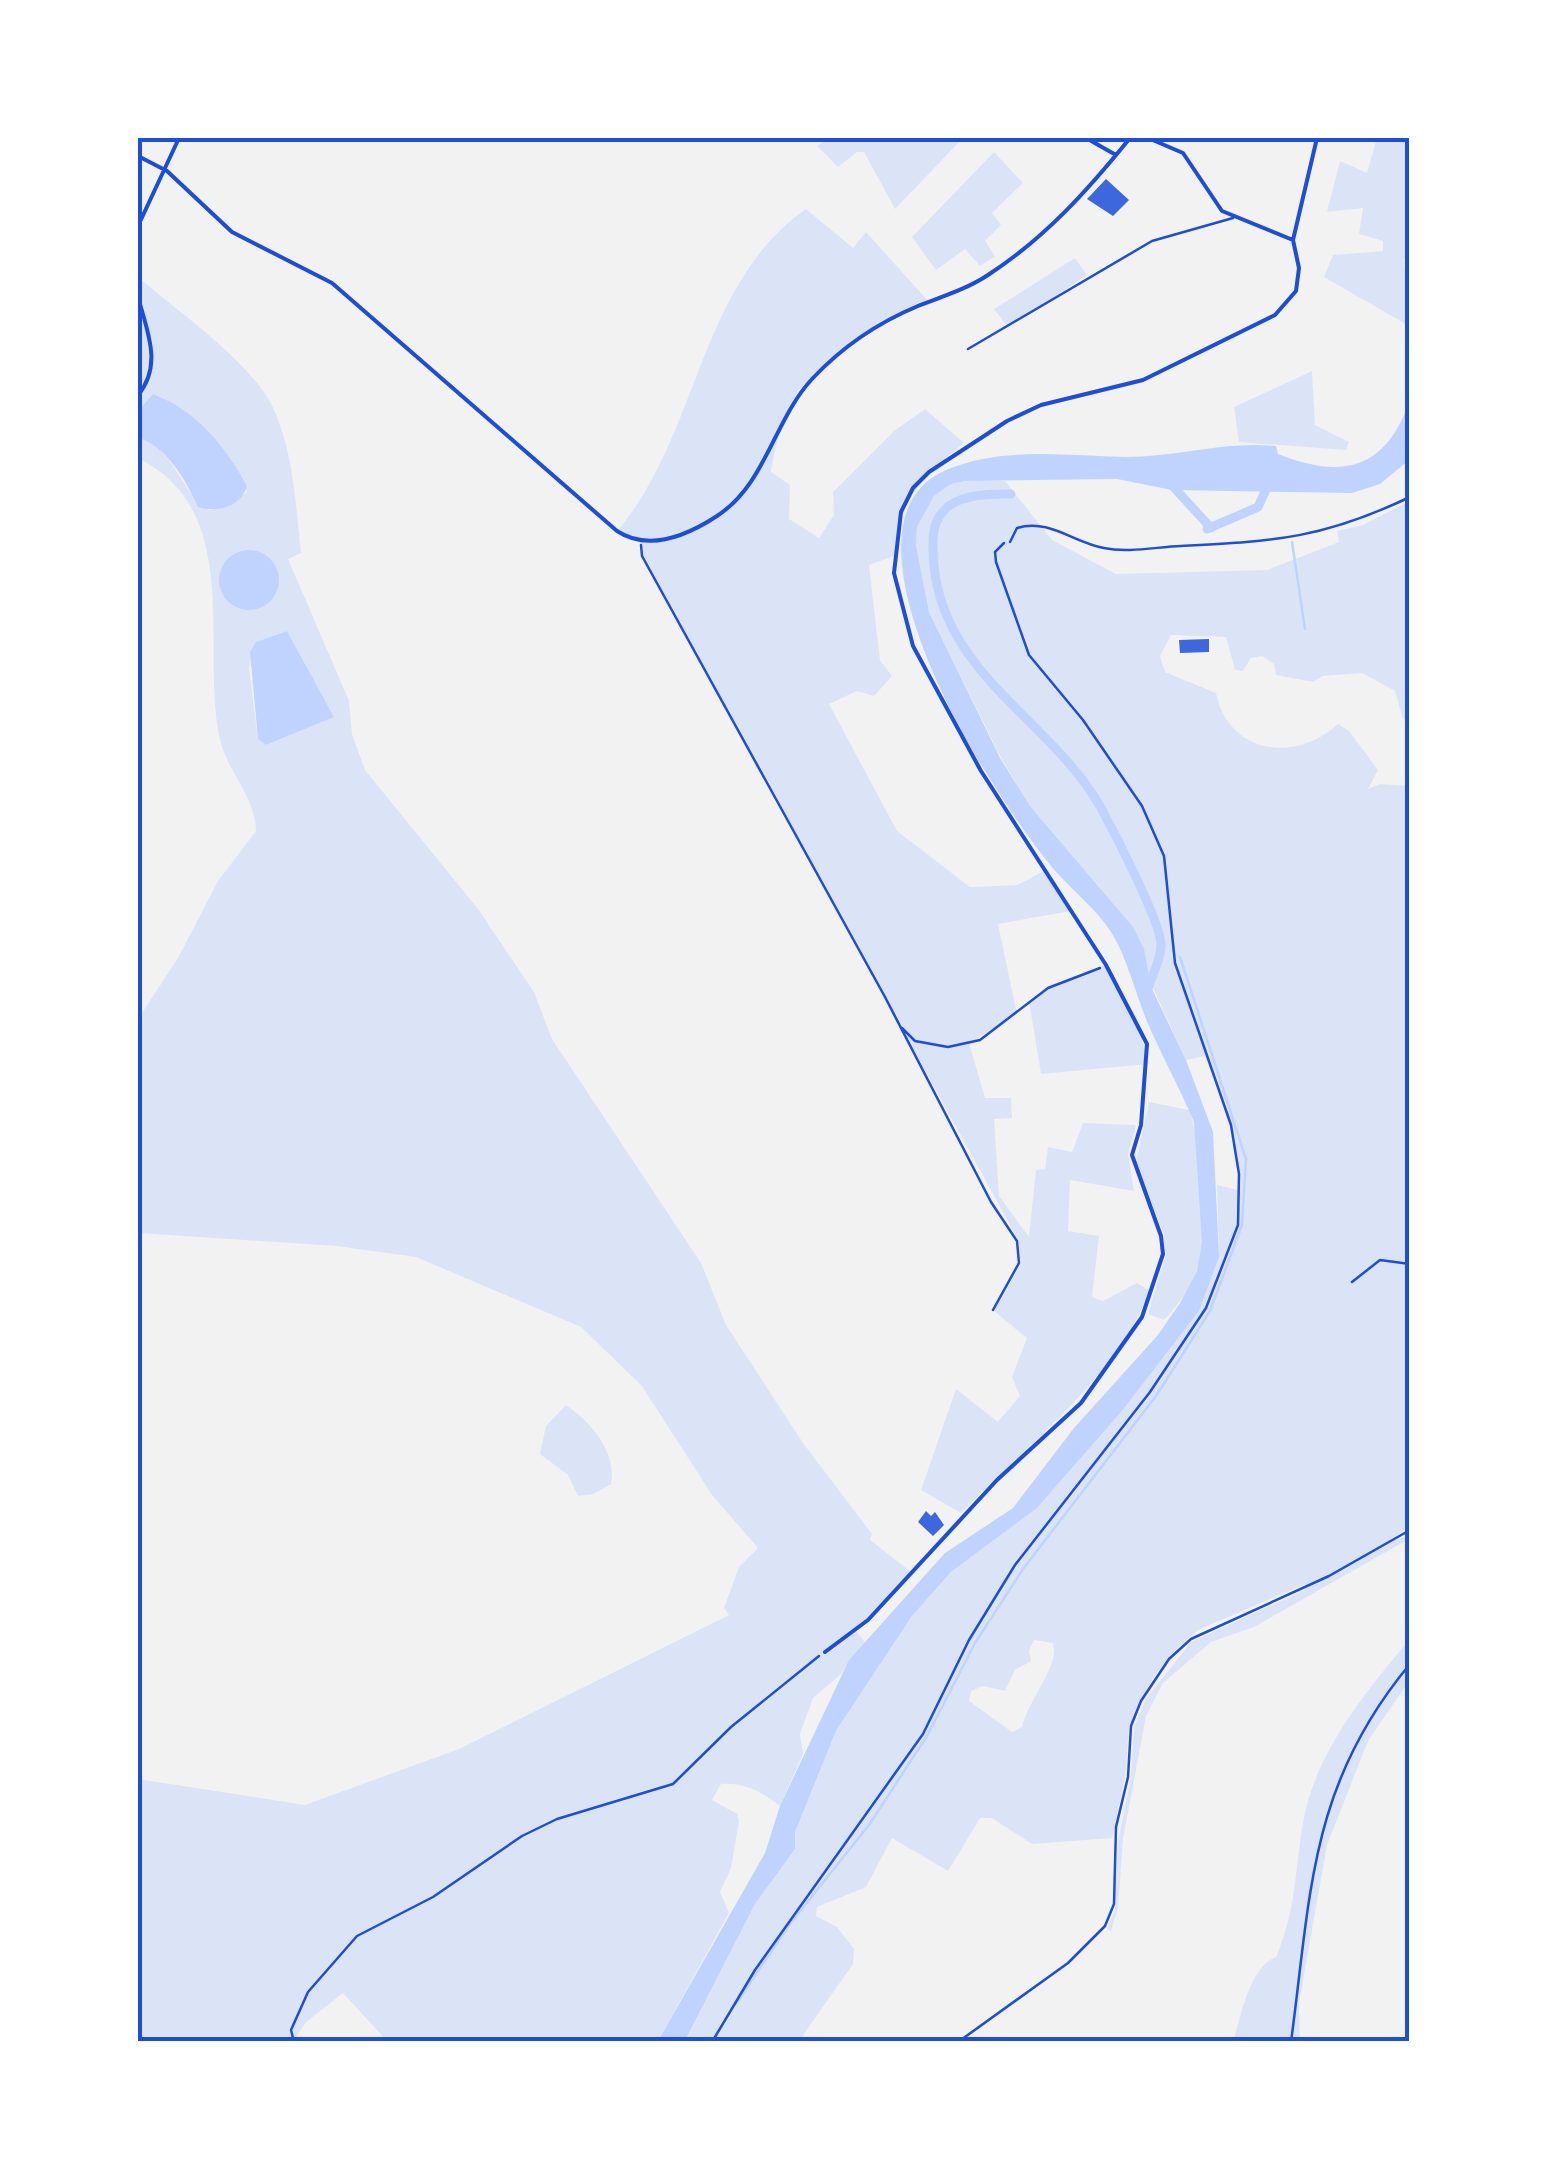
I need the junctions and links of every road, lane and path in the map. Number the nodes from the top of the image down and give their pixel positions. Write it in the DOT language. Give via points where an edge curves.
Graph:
graph roads {
  1 [pos="179,138"];
  2 [pos="1086,138"];
  3 [pos="1130,138"];
  4 [pos="1148,138"];
  5 [pos="1317,138"];
  6 [pos="1116,155"];
  7 [pos="138,156"];
  8 [pos="167,171"];
  9 [pos="1232,218"];
  10 [pos="138,226"];
  11 [pos="1293,240"];
  12 [pos="138,298"];
  13 [pos="968,349"];
  14 [pos="138,395"];
  15 [pos="1410,497"];
  16 [pos="641,541"];
  17 [pos="1010,542"];
  18 [pos="1106,965"];
  19 [pos="900,1026"];
  20 [pos="1410,1264"];
  21 [pos="1352,1282"];
  22 [pos="992,1310"];
  23 [pos="1410,1530"];
  24 [pos="824,1652"];
  25 [pos="1410,1664"];
  26 [pos="294,2042"];
  27 [pos="712,2042"];
  28 [pos="958,2042"];
  29 [pos="1291,2042"];
  1 -- 8 [label="street"];
  2 -- 6 [label="street"];
  3 -- 6 [label="street"];
  4 -- 9 [label="street" via="1184,154"];
  5 -- 11 [label="street"];
  6 -- 16 [label="street" via="1056,224 986,277 870,330 829,362 796,400 762,465 730,506 683,533"];
  7 -- 8 [label="street"];
  8 -- 10 [label="street"];
  8 -- 16 [label="street" via="232,232 332,282 617,531"];
  9 -- 11 [label="street"];
  9 -- 13 [label="lane" via="1152,241"];
  11 -- 18 [label="street" via="1296,291 1274,315 1143,380 1041,405 974,440 913,488 897,527 896,591 913,646 981,771"];
  12 -- 14 [label="street" via="152,367"];
  15 -- 17 [label="lane" via="1306,537 1272,542 1102,548 1033,526 1017,528"];
  16 -- 19 [label="path" via="642,556"];
  17 -- 27 [label="path" via="997,548 996,562 1029,655 1084,720 1142,806 1164,856 1171,946 1231,1125 1238,1225 1206,1308 1014,1565 923,1734 754,1970"];
  18 -- 19 [label="path" via="1048,988 980,1040 948,1047 915,1041"];
  18 -- 24 [label="street" via="1147,1044 1132,1155 1161,1236 1158,1281 1132,1333 1081,1403 998,1480 868,1620"];
  19 -- 22 [label="path" via="1017,1242 1019,1263"];
  20 -- 21 [label="path" via="1380,1260"];
  23 -- 28 [label="path" via="1329,1576 1219,1624 1169,1659 1131,1726 1116,1827 1114,1904 1106,1926 1068,1963"];
  24 -- 26 [label="path" via="672,1784 522,1836 433,1897 356,1936 308,1992 291,2030"];
  25 -- 29 [label="path" via="1364,1724 1322,1822"];
}
